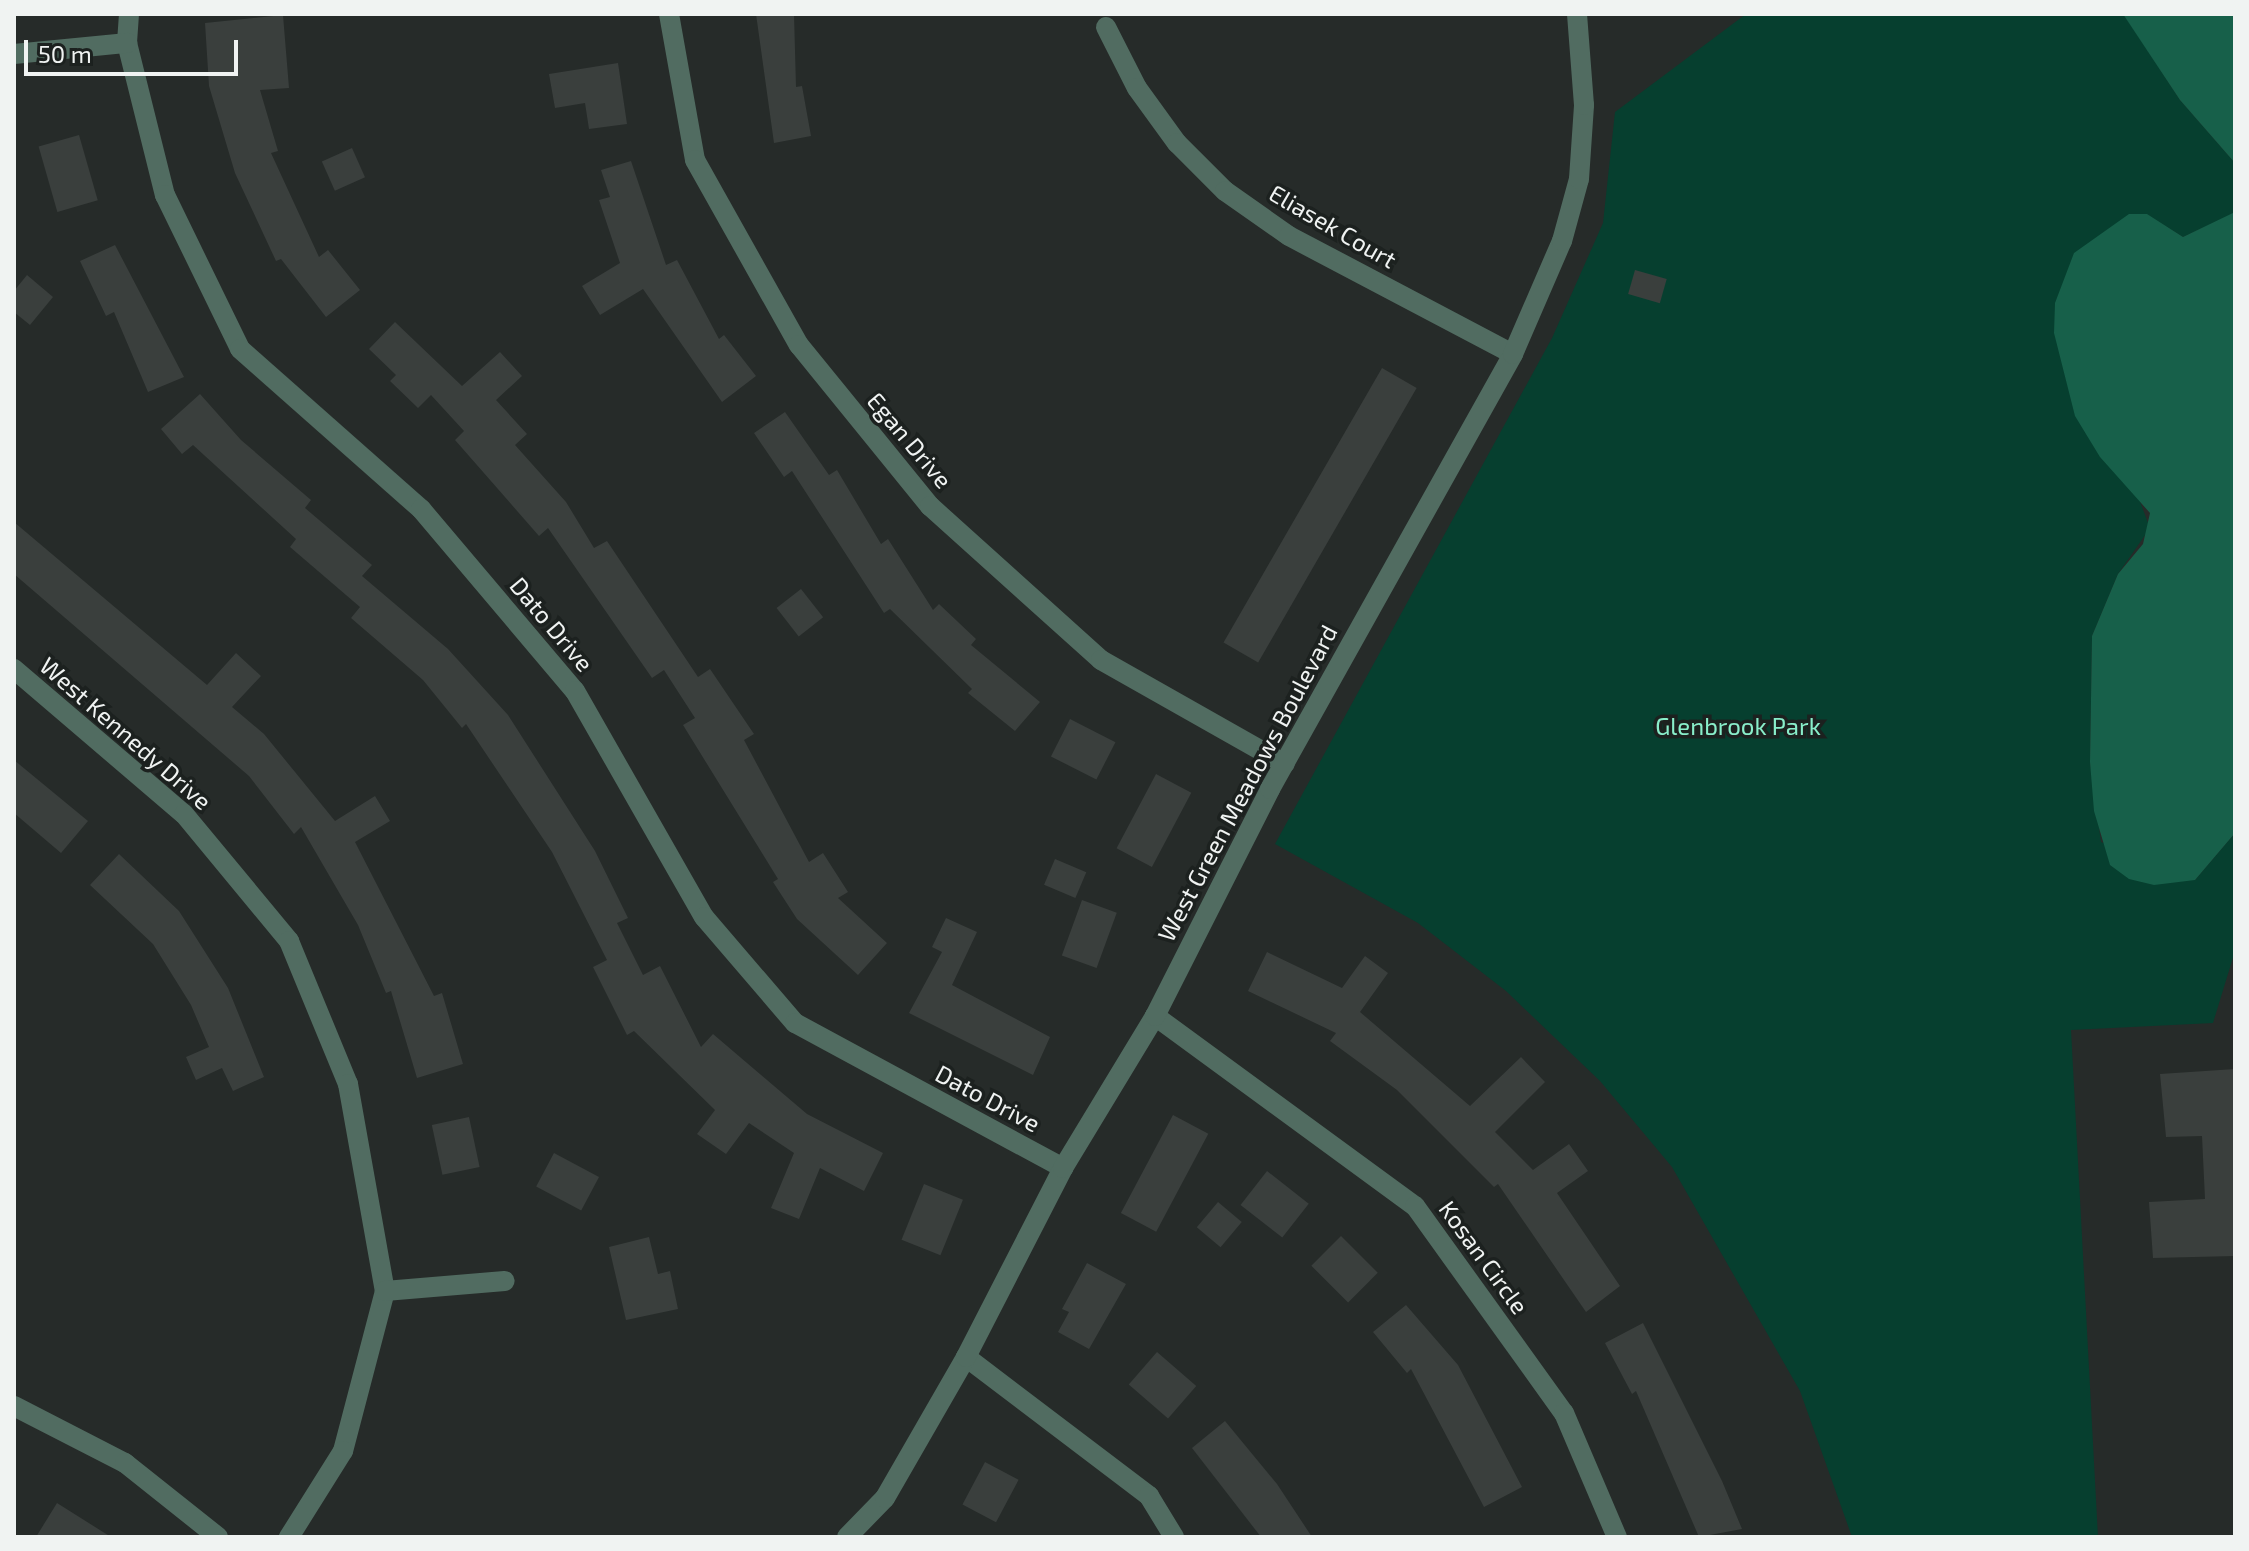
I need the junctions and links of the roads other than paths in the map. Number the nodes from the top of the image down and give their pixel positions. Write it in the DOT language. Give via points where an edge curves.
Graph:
graph roads {
  1 [pos="129,14"];
  2 [pos="669,14"];
  3 [pos="1577,14"];
  4 [pos="1106,27"];
  5 [pos="127,43"];
  6 [pos="14,54"];
  7 [pos="1513,354"];
  8 [pos="14,669"];
  9 [pos="1285,764"];
  10 [pos="1155,1016"];
  11 [pos="1063,1168"];
  12 [pos="505,1281"];
  13 [pos="385,1291"];
  14 [pos="966,1357"];
  15 [pos="14,1406"];
  16 [pos="218,1537"];
  17 [pos="289,1537"];
  18 [pos="847,1537"];
  19 [pos="1174,1537"];
  20 [pos="1617,1537"];
  1 -- 5 [label="street, Dato Drive"];
  2 -- 9 [label="street, Egan Drive" via="695,160 799,345 930,506 1101,660"];
  3 -- 7 [label="street, West Green Meadows Boulevard" via="1584,105 1579,179 1562,241"];
  4 -- 7 [label="street, Eliasek Court" via="1153,110 1225,191 1289,236"];
  5 -- 6 [label="street"];
  5 -- 11 [label="street, Dato Drive" via="165,195 240,349 421,509 575,691 704,917 795,1023"];
  7 -- 9 [label="street, West Green Meadows Boulevard"];
  8 -- 13 [label="street, West Kennedy Drive" via="184,814 289,941 348,1084"];
  9 -- 10 [label="street, West Green Meadows Boulevard"];
  10 -- 11 [label="street, West Green Meadows Boulevard"];
  10 -- 20 [label="street, Kosan Circle" via="1415,1206 1564,1413"];
  11 -- 14 [label="street, West Green Meadows Boulevard"];
  12 -- 13 [label="street"];
  13 -- 17 [label="street, West Kennedy Drive" via="343,1451"];
  14 -- 18 [label="street, West Green Meadows Boulevard" via="885,1498"];
  14 -- 19 [label="street" via="1149,1496"];
  15 -- 16 [label="street" via="125,1463"];
}
